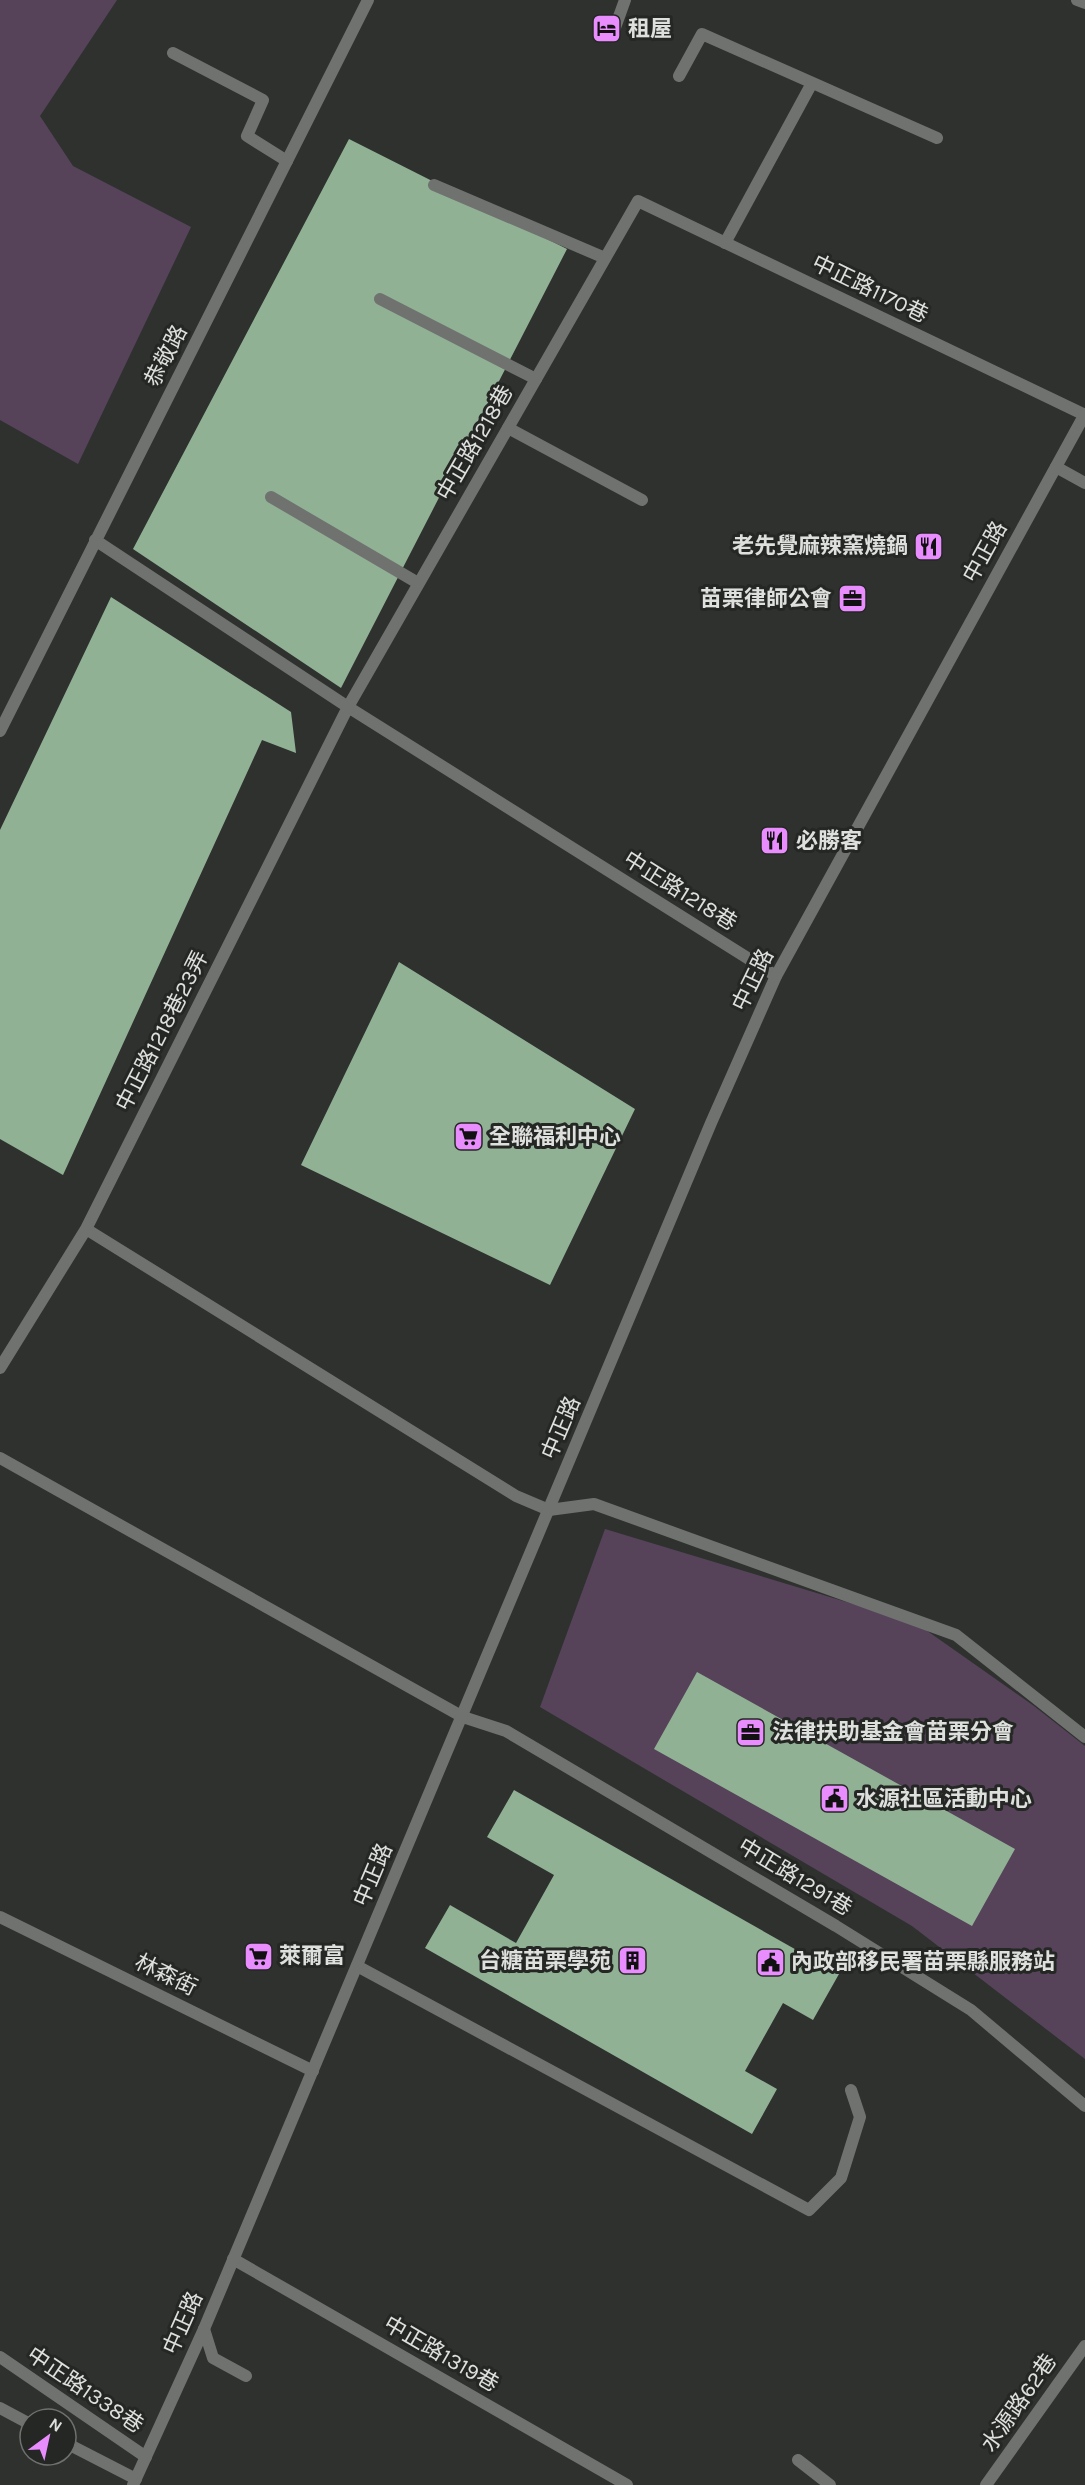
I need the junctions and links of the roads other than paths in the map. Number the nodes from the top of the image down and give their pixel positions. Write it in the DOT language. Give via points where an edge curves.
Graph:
graph roads {
  1 [pos="368,0"];
  2 [pos="625,0"];
  3 [pos="1077,0"];
  4 [pos="1085,3"];
  5 [pos="612,36"];
  6 [pos="173,54"];
  7 [pos="679,76"];
  8 [pos="812,83"];
  9 [pos="937,138"];
  10 [pos="287,161"];
  11 [pos="434,185"];
  12 [pos="638,201"];
  13 [pos="724,243"];
  14 [pos="605,258"];
  15 [pos="380,299"];
  16 [pos="536,379"];
  17 [pos="1085,415"];
  18 [pos="508,428"];
  19 [pos="1056,467"];
  20 [pos="1085,483"];
  21 [pos="271,497"];
  22 [pos="642,500"];
  23 [pos="95,540"];
  24 [pos="418,583"];
  25 [pos="348,707"];
  26 [pos="0,731"];
  27 [pos="776,976"];
  28 [pos="86,1229"];
  29 [pos="0,1368"];
  30 [pos="0,1458"];
  31 [pos="549,1510"];
  32 [pos="463,1717"];
  33 [pos="1085,1737"];
  34 [pos="0,1917"];
  35 [pos="357,1966"];
  36 [pos="313,2071"];
  37 [pos="851,2090"];
  38 [pos="1085,2106"];
  39 [pos="234,2259"];
  40 [pos="204,2329"];
  41 [pos="1085,2346"];
  42 [pos="0,2357"];
  43 [pos="246,2376"];
  44 [pos="0,2408"];
  45 [pos="18,2418"];
  46 [pos="78,2450"];
  47 [pos="146,2457"];
  48 [pos="798,2460"];
  49 [pos="135,2482"];
  50 [pos="627,2485"];
  51 [pos="830,2485"];
  52 [pos="986,2485"];
  1 -- 10 [label="street, 恭敬路"];
  2 -- 5 [label="street"];
  3 -- 4 [label="street"];
  6 -- 10 [label="street" via="263,100 247,136"];
  7 -- 8 [label="street" via="702,34"];
  8 -- 9 [label="street"];
  8 -- 13 [label="street"];
  10 -- 23 [label="street, 恭敬路"];
  11 -- 14 [label="street"];
  12 -- 13 [label="street, 中正路1170巷"];
  12 -- 14 [label="street, 中正路1218巷"];
  13 -- 17 [label="street, 中正路1170巷"];
  14 -- 16 [label="street, 中正路1218巷"];
  15 -- 16 [label="street"];
  16 -- 18 [label="street, 中正路1218巷"];
  17 -- 19 [label="street, 中正路"];
  18 -- 22 [label="street"];
  18 -- 24 [label="street, 中正路1218巷"];
  19 -- 20 [label="street"];
  19 -- 27 [label="street, 中正路"];
  21 -- 24 [label="street"];
  23 -- 25 [label="street, 中正路1218巷"];
  23 -- 26 [label="street, 恭敬路"];
  24 -- 25 [label="street, 中正路1218巷"];
  25 -- 27 [label="street, 中正路1218巷"];
  25 -- 28 [label="street, 中正路1218巷23弄"];
  27 -- 31 [label="street, 中正路"];
  28 -- 29 [label="street, 中正路1218巷23弄"];
  28 -- 31 [label="street" via="516,1496"];
  30 -- 32 [label="street, 中正路1291巷"];
  31 -- 32 [label="street, 中正路"];
  31 -- 33 [label="street" via="594,1504 956,1635"];
  32 -- 35 [label="street, 中正路"];
  32 -- 38 [label="street, 中正路1291巷" via="506,1731 971,2010"];
  34 -- 36 [label="street, 林森街"];
  35 -- 36 [label="street, 中正路"];
  35 -- 37 [label="street" via="809,2210 841,2178 860,2117"];
  36 -- 39 [label="street, 中正路"];
  39 -- 40 [label="street, 中正路"];
  39 -- 50 [label="street, 中正路1319巷"];
  40 -- 43 [label="street" via="213,2358"];
  40 -- 47 [label="street, 中正路"];
  41 -- 52 [label="street, 水源路62巷"];
  42 -- 47 [label="street, 中正路1338巷"];
  44 -- 45 [label="street"];
  46 -- 49 [label="street"];
  47 -- 49 [label="street, 中正路"];
  48 -- 51 [label="street"];
}
